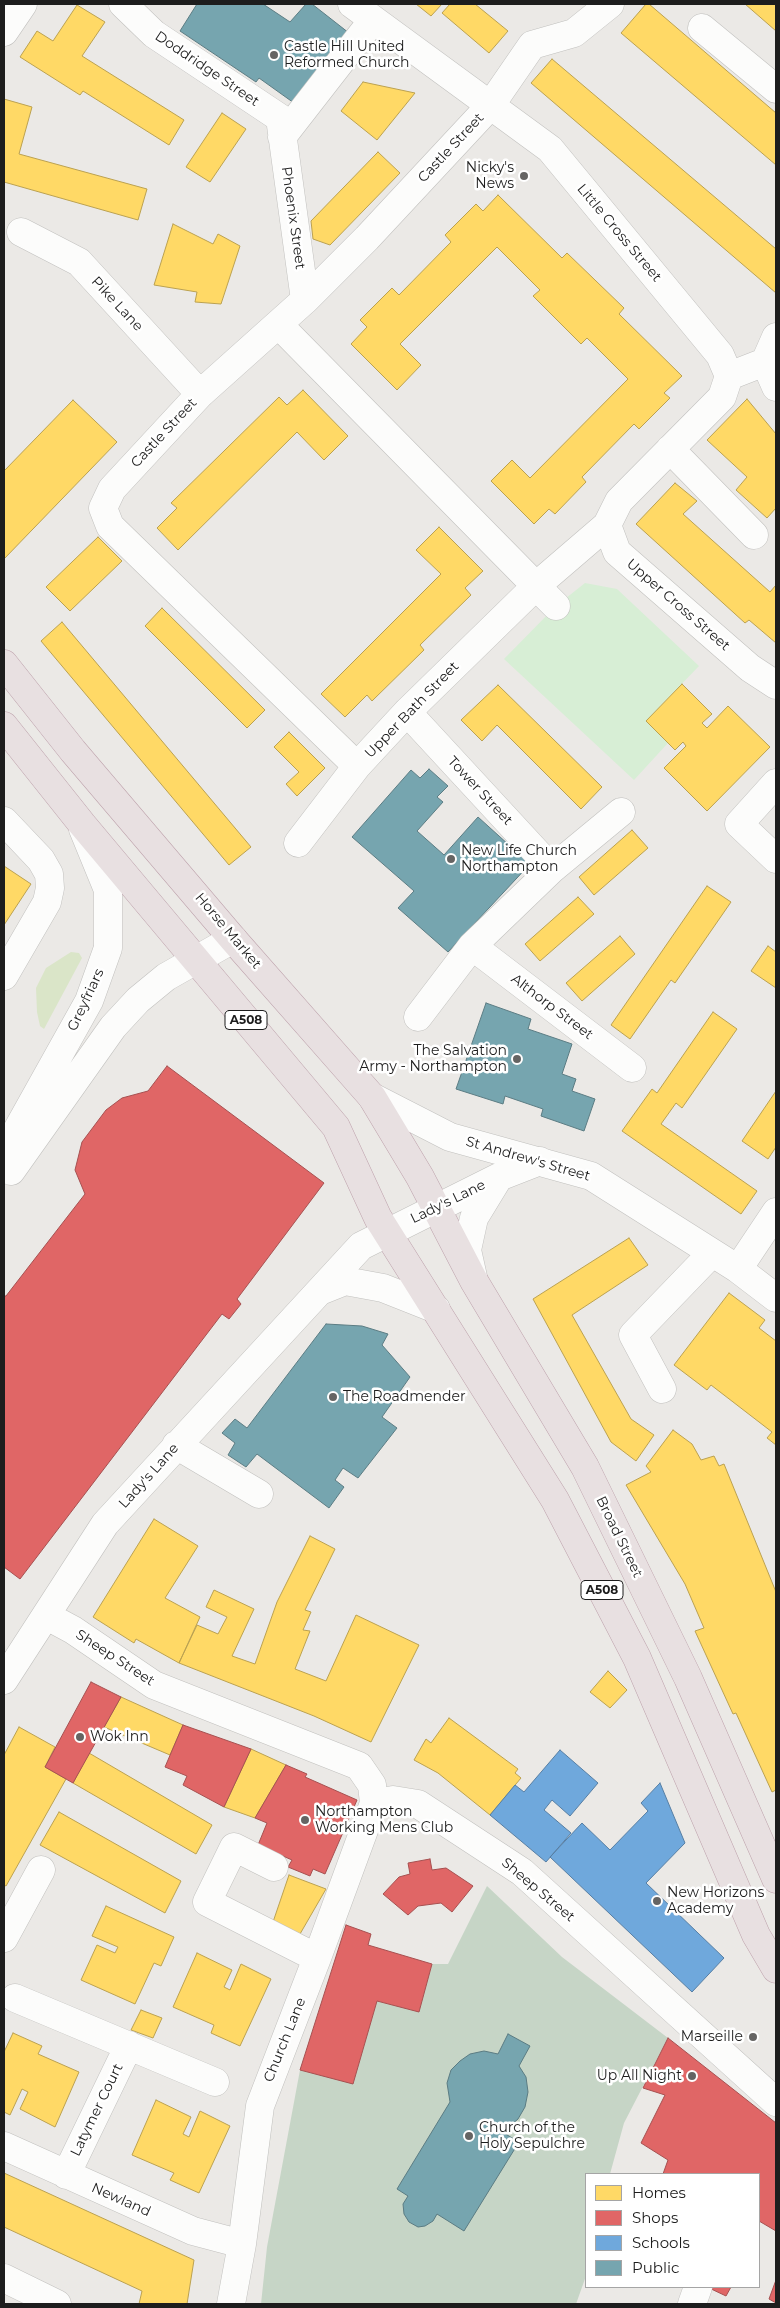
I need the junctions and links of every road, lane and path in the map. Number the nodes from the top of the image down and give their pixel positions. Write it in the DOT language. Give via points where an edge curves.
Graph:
graph roads {
  1 [pos="23,4"];
  2 [pos="123,4"];
  3 [pos="352,4"];
  4 [pos="610,4"];
  5 [pos="373,20"];
  6 [pos="702,28"];
  7 [pos="4,32"];
  8 [pos="776,89"];
  9 [pos="490,106"];
  10 [pos="282,137"];
  11 [pos="12,228"];
  12 [pos="305,300"];
  13 [pos="279,325"];
  14 [pos="776,337"];
  15 [pos="730,376"];
  16 [pos="771,377"];
  17 [pos="200,394"];
  18 [pos="670,449"];
  19 [pos="607,525"];
  20 [pos="754,535"];
  21 [pos="536,586"];
  22 [pos="556,606"];
  23 [pos="4,664"];
  24 [pos="772,675"];
  25 [pos="407,712"];
  26 [pos="4,726"];
  27 [pos="357,766"];
  28 [pos="776,783"];
  29 [pos="621,812"];
  30 [pos="4,821"];
  31 [pos="82,824"];
  32 [pos="298,843"];
  33 [pos="776,859"];
  34 [pos="552,869"];
  35 [pos="233,939"];
  36 [pos="472,946"];
  37 [pos="195,960"];
  38 [pos="4,976"];
  39 [pos="418,1017"];
  40 [pos="632,1068"];
  41 [pos="372,1097"];
  42 [pos="540,1161"];
  43 [pos="4,1165"];
  44 [pos="499,1177"];
  45 [pos="4,1180"];
  46 [pos="436,1208"];
  47 [pos="776,1212"];
  48 [pos="387,1232"];
  49 [pos="712,1253"];
  50 [pos="738,1269"];
  51 [pos="474,1280"];
  52 [pos="319,1291"];
  53 [pos="776,1298"];
  54 [pos="436,1309"];
  55 [pos="662,1389"];
  56 [pos="176,1445"];
  57 [pos="260,1494"];
  58 [pos="47,1616"];
  59 [pos="4,1674"];
  60 [pos="4,1680"];
  61 [pos="373,1794"];
  62 [pos="274,1867"];
  63 [pos="40,1870"];
  64 [pos="776,1879"];
  65 [pos="4,1938"];
  66 [pos="317,1958"];
  67 [pos="776,1969"];
  68 [pos="15,1998"];
  69 [pos="129,2045"];
  70 [pos="215,2082"];
  71 [pos="776,2102"];
  72 [pos="4,2146"];
  73 [pos="66,2175"];
  74 [pos="242,2244"];
  75 [pos="4,2278"];
  76 [pos="698,2288"];
  77 [pos="57,2304"];
  78 [pos="231,2304"];
  79 [pos="692,2304"];
  1 -- 7 [label="street"];
  2 -- 10 [label="street, Doddridge Street" via="154,34 280,118"];
  3 -- 5 [label="street, Little Cross Street"];
  4 -- 9 [label="street, Castle Street" via="574,33 532,44"];
  5 -- 9 [label="street, Little Cross Street"];
  5 -- 10 [label="street"];
  6 -- 8 [label="street"];
  9 -- 12 [label="street, Castle Street"];
  9 -- 15 [label="street, Little Cross Street" via="550,149 720,356"];
  10 -- 12 [label="street, Phoenix Street"];
  11 -- 17 [label="street, Pike Lane" via="79,262"];
  12 -- 13 [label="street, Castle Street"];
  13 -- 17 [label="street, Castle Street"];
  13 -- 21 [label="street"];
  14 -- 16 [label="street"];
  15 -- 16 [label="street"];
  15 -- 18 [label="street, Upper Bath Street" via="722,397"];
  17 -- 27 [label="street, Castle Street" via="112,489 103,508 110,526"];
  18 -- 19 [label="street, Upper Bath Street" via="619,501"];
  18 -- 20 [label="street"];
  19 -- 21 [label="street, Upper Bath Street"];
  19 -- 24 [label="street, Upper Cross Street" via="617,552 750,668"];
  21 -- 22 [label="street"];
  21 -- 25 [label="street, Upper Bath Street"];
  23 -- 35 [label="highway, Horse Market / A508" via="73,751"];
  25 -- 27 [label="street, Upper Bath Street"];
  25 -- 34 [label="street, Tower Street"];
  26 -- 31 [label="highway, A508"];
  27 -- 32 [label="street, Upper Bath Street"];
  28 -- 33 [label="street" via="739,824"];
  29 -- 34 [label="street"];
  30 -- 38 [label="street" via="41,860 49,874 50,888 47,902"];
  31 -- 37 [label="highway, A508"];
  31 -- 43 [label="street, Greyfriars" via="108,890 108,948 89,1001 17,1130"];
  34 -- 36 [label="street"];
  35 -- 37 [label="street"];
  35 -- 41 [label="highway, Horse Market / A508"];
  36 -- 39 [label="street"];
  36 -- 40 [label="street, Althorp Street"];
  37 -- 45 [label="street" via="166,977 113,1027"];
  37 -- 48 [label="highway, A508" via="336,1127"];
  41 -- 42 [label="street, St Andrew's Street" via="450,1137"];
  41 -- 46 [label="highway, Horse Market / A508"];
  42 -- 44 [label="street, Lady's Lane"];
  42 -- 49 [label="street, St Andrew's Street" via="591,1176"];
  44 -- 46 [label="street, Lady's Lane"];
  44 -- 51 [label="street, St Andrew's Street" via="474,1218 467,1250"];
  46 -- 48 [label="street, Lady's Lane"];
  46 -- 51 [label="highway, Broad Street / A508"];
  47 -- 50 [label="street"];
  48 -- 52 [label="street, Lady's Lane" via="361,1246"];
  48 -- 54 [label="highway, A508"];
  49 -- 50 [label="street, St Andrew's Street"];
  49 -- 55 [label="street" via="633,1336"];
  50 -- 53 [label="street, St Andrew's Street"];
  51 -- 64 [label="highway, Broad Street / A508" via="585,1467 688,1678"];
  52 -- 54 [label="street, Lady's Lane" via="345,1281 383,1288"];
  52 -- 56 [label="street, Lady's Lane"];
  54 -- 67 [label="highway, A508" via="555,1500 637,1658 756,1935"];
  56 -- 57 [label="street"];
  56 -- 58 [label="street, Lady's Lane" via="105,1524"];
  58 -- 60 [label="street, Lady's Lane"];
  58 -- 61 [label="street, Sheep Street" via="154,1685 359,1766"];
  59 -- 60 [label="street"];
  61 -- 66 [label="street, Church Lane"];
  61 -- 71 [label="street, Sheep Street" via="418,1804 522,1872"];
  62 -- 66 [label="street" via="234,1847 207,1902"];
  63 -- 65 [label="street"];
  66 -- 74 [label="street, Church Lane" via="260,2106"];
  68 -- 69 [label="street"];
  69 -- 70 [label="street"];
  69 -- 73 [label="street, Latymer Court"];
  72 -- 73 [label="street, Newland"];
  73 -- 74 [label="street, Newland" via="192,2231"];
  74 -- 78 [label="street, Church Lane"];
  75 -- 77 [label="street"];
  76 -- 79 [label="street"];
}
